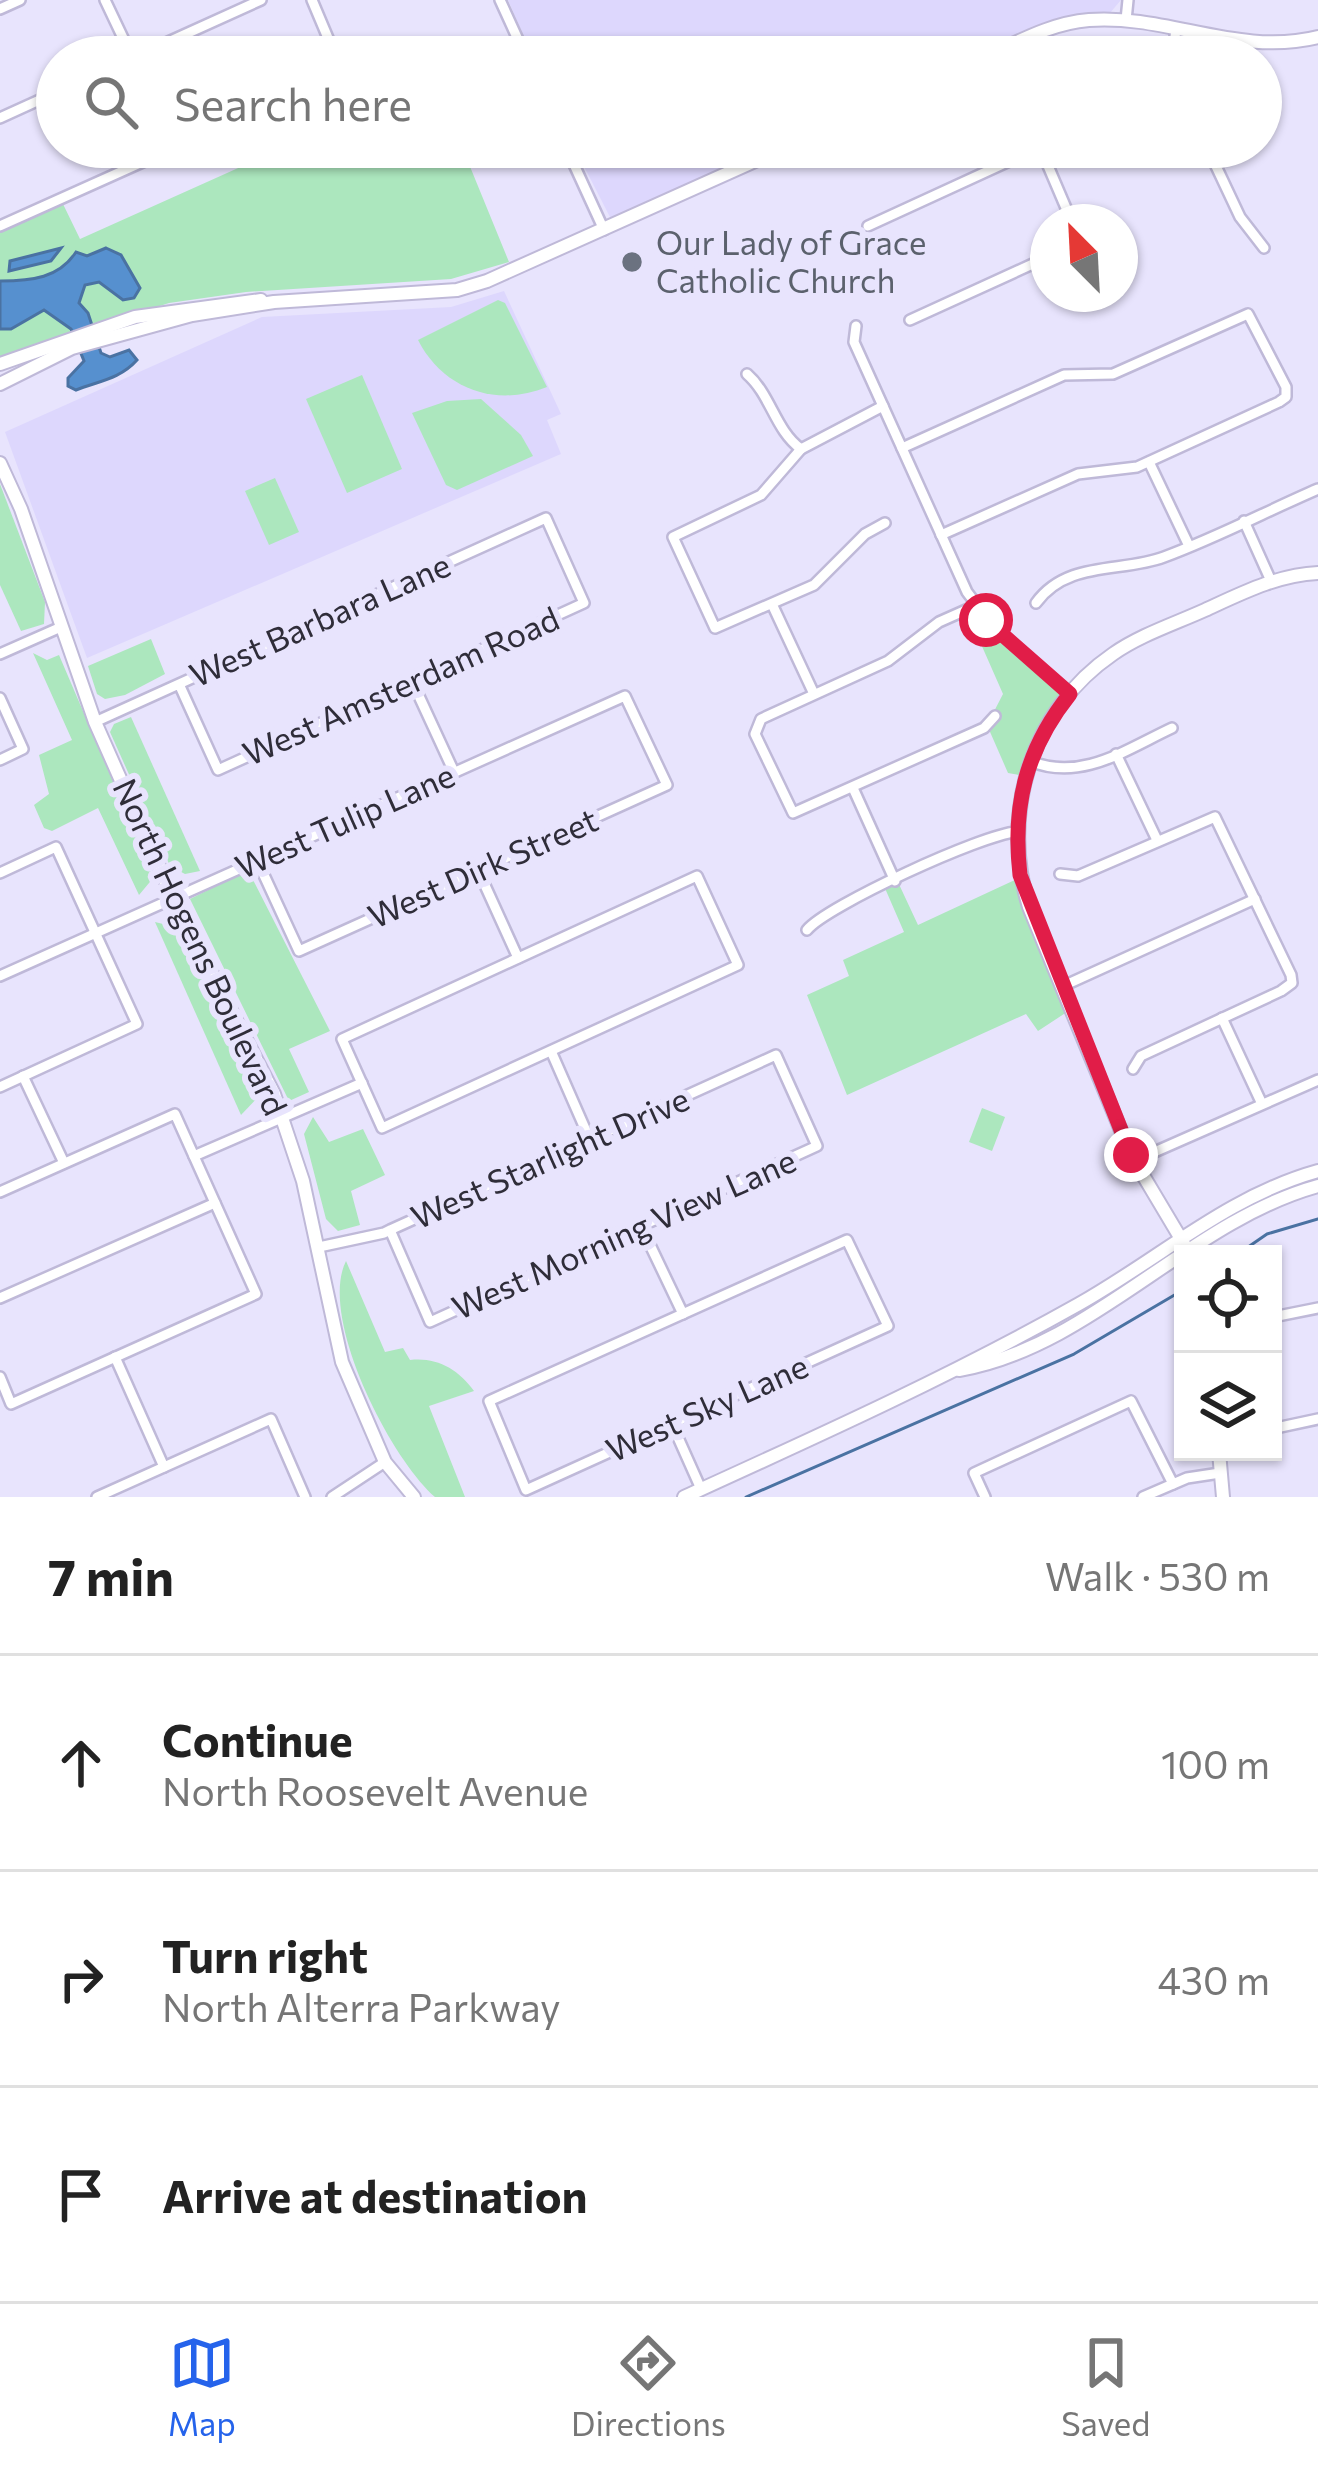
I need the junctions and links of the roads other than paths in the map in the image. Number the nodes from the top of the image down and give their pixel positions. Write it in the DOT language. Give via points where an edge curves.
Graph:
graph roads {
  1 [pos="20,0"];
  2 [pos="105,0"];
  3 [pos="262,0"];
  4 [pos="313,0"];
  5 [pos="500,0"];
  6 [pos="1128,0"];
  7 [pos="0,9"];
  8 [pos="1126,20"];
  9 [pos="1176,30"];
  10 [pos="123,36"];
  11 [pos="181,36"];
  12 [pos="328,36"];
  13 [pos="516,36"];
  14 [pos="1036,36"];
  15 [pos="1175,36"];
  16 [pos="1215,36"];
  17 [pos="1318,37"];
  18 [pos="1282,42"];
  19 [pos="36,102"];
  20 [pos="0,118"];
  21 [pos="129,168"];
  22 [pos="576,168"];
  23 [pos="740,168"];
  24 [pos="994,168"];
  25 [pos="1049,168"];
  26 [pos="1217,168"];
  27 [pos="1064,204"];
  28 [pos="0,226"];
  29 [pos="868,226"];
  30 [pos="604,230"];
  31 [pos="1264,248"];
  32 [pos="1030,265"];
  33 [pos="910,320"];
  34 [pos="856,326"];
  35 [pos="70,343"];
  36 [pos="0,364"];
  37 [pos="747,374"];
  38 [pos="0,384"];
  39 [pos="883,406"];
  40 [pos="902,448"];
  41 [pos="802,449"];
  42 [pos="1149,462"];
  43 [pos="0,464"];
  44 [pos="1318,489"];
  45 [pos="1244,521"];
  46 [pos="885,523"];
  47 [pos="941,535"];
  48 [pos="1189,546"];
  49 [pos="1318,573"];
  50 [pos="1271,580"];
  51 [pos="584,603"];
  52 [pos="1036,603"];
  53 [pos="772,604"];
  54 [pos="975,606"];
  55 [pos="61,627"];
  56 [pos="0,654"];
  57 [pos="412,681"];
  58 [pos="179,683"];
  59 [pos="814,694"];
  60 [pos="1070,694"];
  61 [pos="0,698"];
  62 [pos="995,716"];
  63 [pos="95,722"];
  64 [pos="1172,728"];
  65 [pos="1116,754"];
  66 [pos="0,760"];
  67 [pos="1030,761"];
  68 [pos="454,772"];
  69 [pos="667,785"];
  70 [pos="853,788"];
  71 [pos="1016,832"];
  72 [pos="1157,840"];
  73 [pos="257,860"];
  74 [pos="478,870"];
  75 [pos="0,873"];
  76 [pos="1060,874"];
  77 [pos="895,881"];
  78 [pos="173,898"];
  79 [pos="1256,899"];
  80 [pos="806,930"];
  81 [pos="95,933"];
  82 [pos="518,958"];
  83 [pos="0,976"];
  84 [pos="1061,988"];
  85 [pos="1222,1018"];
  86 [pos="550,1051"];
  87 [pos="1133,1069"];
  88 [pos="23,1076"];
  89 [pos="1318,1080"];
  90 [pos="362,1083"];
  91 [pos="0,1087"];
  92 [pos="1262,1104"];
  93 [pos="282,1118"];
  94 [pos="590,1139"];
  95 [pos="817,1146"];
  96 [pos="194,1156"];
  97 [pos="1134,1161"];
  98 [pos="64,1163"];
  99 [pos="1318,1171"];
  100 [pos="1318,1186"];
  101 [pos="0,1192"];
  102 [pos="215,1202"];
  103 [pos="641,1226"];
  104 [pos="390,1230"];
  105 [pos="1184,1245"];
  106 [pos="1190,1245"];
  107 [pos="1191,1245"];
  108 [pos="319,1247"];
  109 [pos="1174,1256"];
  110 [pos="0,1298"];
  111 [pos="1318,1308"];
  112 [pos="683,1314"];
  113 [pos="1282,1315"];
  114 [pos="115,1357"];
  115 [pos="0,1377"];
  116 [pos="1318,1419"];
  117 [pos="672,1424"];
  118 [pos="1282,1427"];
  119 [pos="1219,1461"];
  120 [pos="385,1462"];
  121 [pos="164,1467"];
  122 [pos="1220,1473"];
  123 [pos="1173,1484"];
  124 [pos="701,1489"];
  125 [pos="97,1497"];
  126 [pos="305,1497"];
  127 [pos="332,1497"];
  128 [pos="414,1497"];
  129 [pos="684,1497"];
  130 [pos="985,1497"];
  131 [pos="1143,1497"];
  132 [pos="1222,1497"];
  1 -- 7 [label="street"];
  2 -- 10 [label="street"];
  3 -- 11 [label="street"];
  4 -- 12 [label="street"];
  5 -- 13 [label="street"];
  6 -- 8 [label="street"];
  8 -- 9 [label="street"];
  8 -- 14 [label="street"];
  9 -- 15 [label="street"];
  9 -- 16 [label="street"];
  17 -- 18 [label="street"];
  19 -- 20 [label="street"];
  21 -- 28 [label="street"];
  22 -- 30 [label="street"];
  23 -- 30 [label="street"];
  24 -- 29 [label="street"];
  25 -- 27 [label="street"];
  26 -- 31 [label="street"];
  30 -- 35 [label="street" via="457,290 274,302"];
  32 -- 33 [label="street"];
  34 -- 39 [label="street" via="854,342"];
  35 -- 36 [label="street"];
  35 -- 38 [label="street"];
  37 -- 41 [label="street"];
  39 -- 40 [label="street"];
  39 -- 41 [label="street"];
  40 -- 42 [label="street" via="1064,375 1113,374 1248,314 1286,397"];
  40 -- 47 [label="street"];
  41 -- 53 [label="street" via="761,495 673,537 715,628"];
  42 -- 47 [label="street" via="1078,474"];
  42 -- 48 [label="street"];
  43 -- 55 [label="street, North Hogens Boulevard"];
  44 -- 45 [label="street"];
  45 -- 48 [label="street"];
  45 -- 50 [label="street"];
  46 -- 53 [label="street" via="814,585"];
  47 -- 54 [label="street"];
  48 -- 52 [label="street" via="1146,563 1093,568"];
  49 -- 50 [label="street"];
  50 -- 60 [label="street" via="1118,650"];
  51 -- 57 [label="street, West Amsterdam Road"];
  51 -- 58 [label="street, West Barbara Lane" via="546,518"];
  53 -- 59 [label="street"];
  54 -- 59 [label="street" via="888,661"];
  54 -- 60 [label="street"];
  55 -- 56 [label="street"];
  55 -- 63 [label="street, North Hogens Boulevard"];
  57 -- 58 [label="street, West Amsterdam Road" via="218,770"];
  57 -- 68 [label="street"];
  58 -- 63 [label="street, West Barbara Lane"];
  59 -- 70 [label="street" via="754,725 793,813"];
  60 -- 67 [label="street"];
  61 -- 66 [label="street" via="23,749"];
  62 -- 70 [label="street"];
  63 -- 78 [label="street, North Hogens Boulevard"];
  64 -- 65 [label="street"];
  65 -- 67 [label="street" via="1068,771"];
  65 -- 72 [label="street"];
  67 -- 71 [label="street"];
  68 -- 69 [label="street, West Tulip Lane" via="625,695"];
  68 -- 73 [label="street, West Tulip Lane"];
  69 -- 74 [label="street, West Dirk Street"];
  70 -- 77 [label="street"];
  71 -- 77 [label="street"];
  71 -- 84 [label="street" via="1024,891"];
  72 -- 76 [label="street" via="1078,876"];
  72 -- 79 [label="street" via="1215,817"];
  73 -- 74 [label="street, West Dirk Street" via="298,951"];
  73 -- 78 [label="street, West Tulip Lane"];
  74 -- 82 [label="street"];
  75 -- 81 [label="street" via="56,847"];
  77 -- 80 [label="street" via="817,917"];
  78 -- 81 [label="street, West Tulip Lane"];
  78 -- 93 [label="street, North Hogens Boulevard"];
  79 -- 84 [label="street"];
  79 -- 85 [label="street" via="1292,983"];
  81 -- 83 [label="street, West Tulip Lane"];
  81 -- 88 [label="street" via="137,1024"];
  82 -- 86 [label="street" via="697,876 738,965"];
  82 -- 90 [label="street" via="342,1040"];
  84 -- 97 [label="street"];
  85 -- 87 [label="street" via="1141,1056"];
  85 -- 92 [label="street"];
  86 -- 90 [label="street" via="382,1128"];
  86 -- 94 [label="street"];
  88 -- 91 [label="street"];
  88 -- 98 [label="street"];
  89 -- 92 [label="street"];
  90 -- 93 [label="street"];
  92 -- 97 [label="street"];
  93 -- 96 [label="street"];
  93 -- 108 [label="street, North Hogens Boulevard"];
  94 -- 95 [label="street, West Starlight Drive" via="776,1054"];
  94 -- 104 [label="street, West Starlight Drive"];
  95 -- 103 [label="street, West Morning View Lane"];
  96 -- 98 [label="street" via="175,1114"];
  96 -- 102 [label="street"];
  97 -- 105 [label="street"];
  98 -- 101 [label="street"];
  99 -- 106 [label="street" via="1254,1193"];
  100 -- 107 [label="street" via="1244,1213"];
  102 -- 110 [label="street"];
  102 -- 114 [label="street" via="256,1294"];
  103 -- 104 [label="street, West Morning View Lane" via="430,1322"];
  103 -- 112 [label="street"];
  104 -- 108 [label="street, West Starlight Drive"];
  108 -- 120 [label="street, North Hogens Boulevard" via="342,1362"];
  109 -- 124 [label="street" via="1078,1321"];
  111 -- 113 [label="street"];
  112 -- 117 [label="street, West Sky Lane" via="489,1401 526,1490"];
  112 -- 117 [label="street, West Sky Lane" via="847,1240 888,1326"];
  114 -- 115 [label="street" via="11,1404"];
  114 -- 121 [label="street"];
  116 -- 118 [label="street"];
  117 -- 124 [label="street"];
  119 -- 122 [label="street"];
  120 -- 127 [label="street"];
  120 -- 128 [label="street, North Hogens Boulevard"];
  121 -- 125 [label="street"];
  121 -- 126 [label="street" via="271,1419"];
  122 -- 123 [label="street"];
  122 -- 132 [label="street"];
  123 -- 130 [label="street" via="1131,1401 974,1473"];
  123 -- 131 [label="street"];
  124 -- 129 [label="street"];
}
